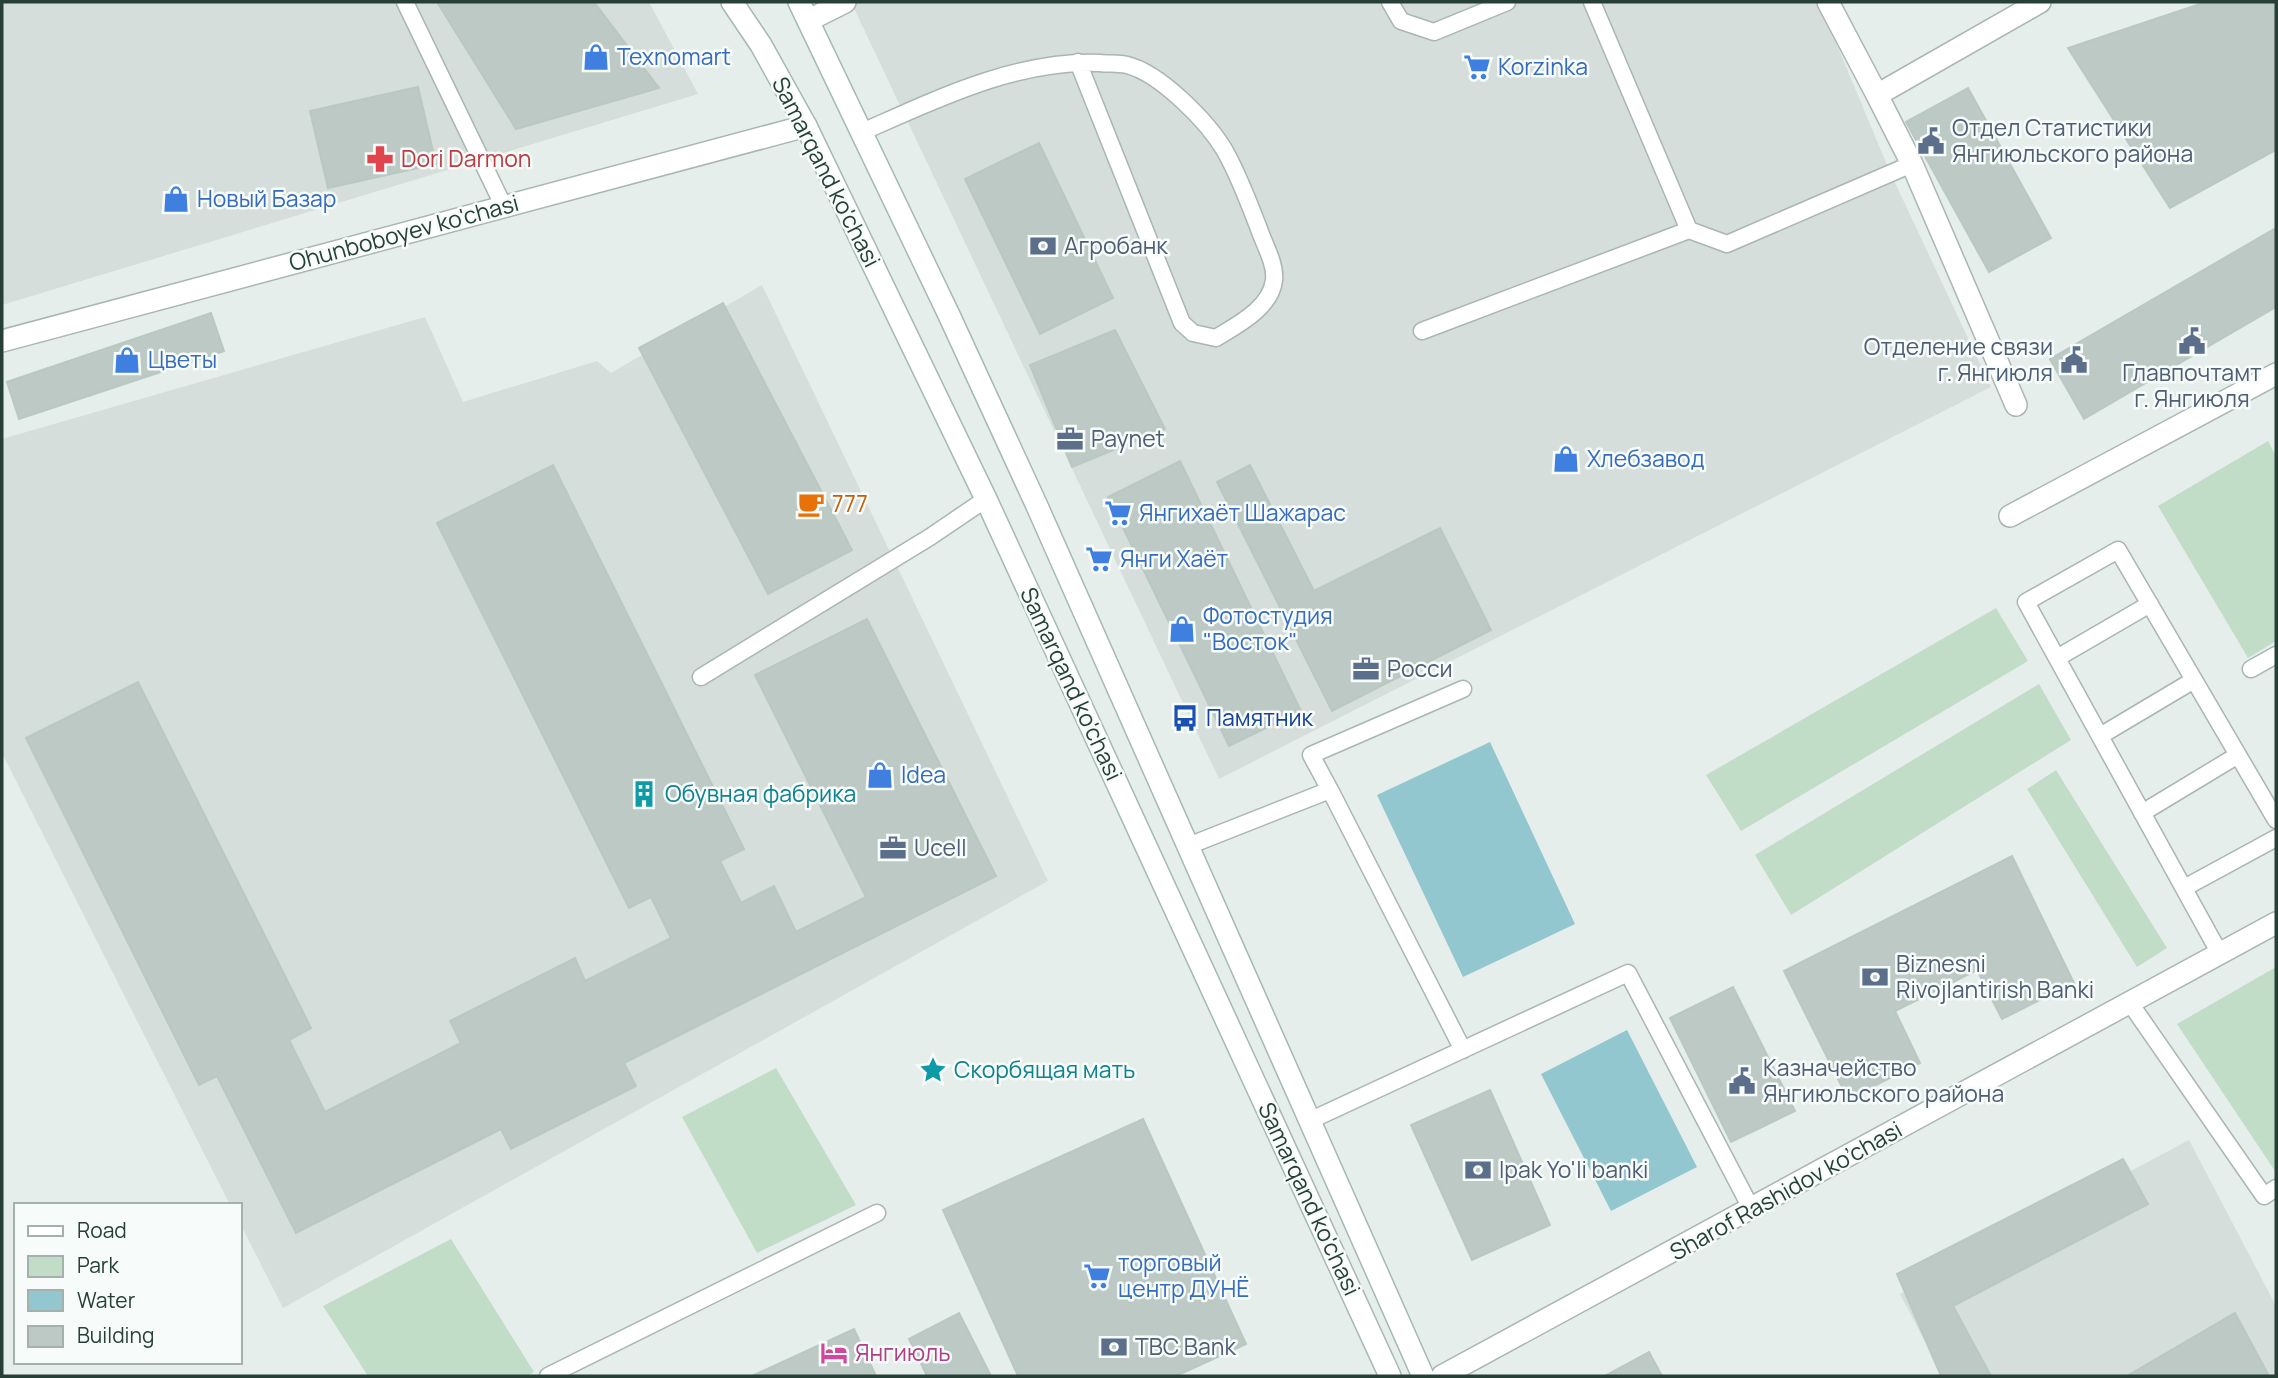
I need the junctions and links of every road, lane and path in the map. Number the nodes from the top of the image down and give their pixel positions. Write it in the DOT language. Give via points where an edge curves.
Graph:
graph roads {
  1 [pos="405,2"];
  2 [pos="732,2"];
  3 [pos="845,2"];
  4 [pos="1390,2"];
  5 [pos="1507,2"];
  6 [pos="1592,2"];
  7 [pos="1828,2"];
  8 [pos="2040,2"];
  9 [pos="804,11"];
  10 [pos="1078,62"];
  11 [pos="1877,95"];
  12 [pos="806,126"];
  13 [pos="862,132"];
  14 [pos="1912,164"];
  15 [pos="504,207"];
  16 [pos="1689,230"];
  17 [pos="1422,331"];
  18 [pos="2,341"];
  19 [pos="2276,374"];
  20 [pos="2016,405"];
  21 [pos="986,499"];
  22 [pos="2010,516"];
  23 [pos="2150,604"];
  24 [pos="2276,655"];
  25 [pos="2057,658"];
  26 [pos="2251,669"];
  27 [pos="701,677"];
  28 [pos="2194,680"];
  29 [pos="1463,689"];
  30 [pos="2100,736"];
  31 [pos="2238,755"];
  32 [pos="1330,789"];
  33 [pos="2142,813"];
  34 [pos="2276,820"];
  35 [pos="2276,838"];
  36 [pos="1188,846"];
  37 [pos="2184,888"];
  38 [pos="2276,923"];
  39 [pos="2220,954"];
  40 [pos="2130,1003"];
  41 [pos="1463,1050"];
  42 [pos="1310,1121"];
  43 [pos="2276,1188"];
  44 [pos="1752,1210"];
  45 [pos="877,1213"];
  46 [pos="548,1376"];
  47 [pos="1390,1376"];
  48 [pos="1423,1376"];
  49 [pos="1442,1376"];
  1 -- 15 [label="lane"];
  2 -- 12 [label="main road, Samarqand ko'chasi"];
  3 -- 9 [label="main road"];
  4 -- 5 [label="lane" via="1401,21 1434,32"];
  6 -- 16 [label="lane"];
  7 -- 11 [label="main road"];
  8 -- 11 [label="main road"];
  9 -- 13 [label="main road, Samarqand ko'chasi"];
  10 -- 10 [label="lane" via="1126,65 1157,78 1224,149 1275,279 1268,298 1216,338 1193,333 1182,323"];
  10 -- 13 [label="lane" via="981,82"];
  11 -- 14 [label="main road"];
  12 -- 15 [label="main road, Ohunboboyev ko'chasi"];
  12 -- 21 [label="main road, Samarqand ko'chasi"];
  13 -- 36 [label="main road, Samarqand ko'chasi"];
  14 -- 16 [label="lane" via="1727,244"];
  14 -- 20 [label="main road"];
  15 -- 18 [label="main road, Ohunboboyev ko'chasi"];
  16 -- 17 [label="lane"];
  19 -- 22 [label="main road"];
  21 -- 27 [label="lane"];
  21 -- 47 [label="main road, Samarqand ko'chasi"];
  23 -- 25 [label="lane"];
  23 -- 25 [label="lane" via="2118,550 2026,603"];
  23 -- 28 [label="lane"];
  24 -- 26 [label="lane"];
  25 -- 30 [label="lane"];
  28 -- 30 [label="lane"];
  28 -- 31 [label="lane"];
  29 -- 32 [label="lane" via="1311,755"];
  30 -- 33 [label="lane"];
  31 -- 33 [label="lane"];
  31 -- 34 [label="lane"];
  32 -- 36 [label="lane"];
  32 -- 41 [label="lane"];
  33 -- 37 [label="lane"];
  35 -- 37 [label="lane"];
  36 -- 42 [label="main road, Samarqand ko'chasi"];
  37 -- 39 [label="lane"];
  38 -- 39 [label="main road, Sharof Rashidov ko’chasi"];
  39 -- 40 [label="main road, Sharof Rashidov ko’chasi"];
  40 -- 43 [label="lane" via="2263,1196"];
  40 -- 44 [label="main road, Sharof Rashidov ko’chasi"];
  41 -- 42 [label="lane"];
  41 -- 44 [label="lane" via="1628,973"];
  42 -- 48 [label="main road, Samarqand ko'chasi"];
  44 -- 49 [label="main road, Sharof Rashidov ko’chasi"];
  45 -- 46 [label="lane"];
}
